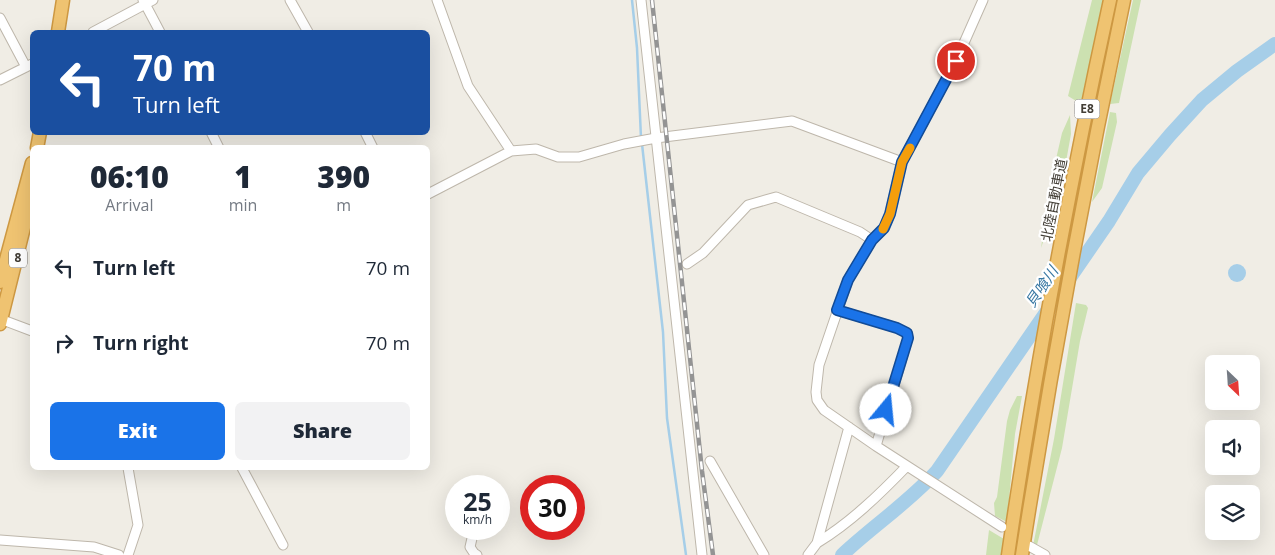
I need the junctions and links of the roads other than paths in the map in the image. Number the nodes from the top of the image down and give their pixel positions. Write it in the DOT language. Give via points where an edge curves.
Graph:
graph roads {
  1 [pos="63,0"];
  2 [pos="290,0"];
  3 [pos="437,0"];
  4 [pos="641,0"];
  5 [pos="983,0"];
  6 [pos="1110,0"];
  7 [pos="1124,0"];
  8 [pos="147,1"];
  9 [pos="0,18"];
  10 [pos="58,30"];
  11 [pos="96,30"];
  12 [pos="159,30"];
  13 [pos="307,30"];
  14 [pos="29,65"];
  15 [pos="0,80"];
  16 [pos="656,138"];
  17 [pos="511,151"];
  18 [pos="902,162"];
  19 [pos="30,170"];
  20 [pos="430,193"];
  21 [pos="30,203"];
  22 [pos="872,240"];
  23 [pos="688,264"];
  24 [pos="0,282"];
  25 [pos="837,310"];
  26 [pos="0,321"];
  27 [pos="30,330"];
  28 [pos="849,427"];
  29 [pos="876,446"];
  30 [pos="710,462"];
  31 [pos="909,467"];
  32 [pos="128,470"];
  33 [pos="243,470"];
  34 [pos="1002,527"];
  35 [pos="0,540"];
  36 [pos="472,540"];
  37 [pos="817,543"];
  38 [pos="283,545"];
  39 [pos="1026,550"];
  40 [pos="119,555"];
  41 [pos="128,555"];
  42 [pos="478,555"];
  43 [pos="702,555"];
  44 [pos="764,555"];
  45 [pos="808,555"];
  46 [pos="1008,555"];
  47 [pos="1045,555"];
  1 -- 10 [label="highway"];
  2 -- 13 [label="street"];
  3 -- 17 [label="street" via="468,86"];
  4 -- 16 [label="street"];
  5 -- 18 [label="street" via="956,61"];
  6 -- 46 [label="highway, 北陸自動車道 / E8" via="1065,219"];
  7 -- 39 [label="highway, 北陸自動車道 / E8" via="1084,191 1053,363"];
  8 -- 11 [label="street"];
  8 -- 12 [label="street"];
  9 -- 14 [label="street"];
  14 -- 15 [label="street"];
  16 -- 17 [label="street" via="579,157 558,157 536,149"];
  16 -- 18 [label="street" via="792,121"];
  16 -- 43 [label="street"];
  17 -- 20 [label="street"];
  18 -- 22 [label="street" via="890,214 884,228"];
  19 -- 24 [label="highway, 8"];
  21 -- 26 [label="highway, 8"];
  22 -- 23 [label="street" via="776,197 748,205"];
  22 -- 25 [label="street" via="848,280"];
  25 -- 28 [label="street" via="819,365 816,392 824,410"];
  25 -- 29 [label="street" via="907,333"];
  26 -- 27 [label="street"];
  28 -- 29 [label="street"];
  28 -- 37 [label="street"];
  29 -- 31 [label="street"];
  30 -- 44 [label="street"];
  31 -- 34 [label="street"];
  31 -- 37 [label="street" via="873,502"];
  32 -- 41 [label="street" via="138,525"];
  33 -- 38 [label="street"];
  35 -- 40 [label="street" via="94,547"];
  36 -- 42 [label="street" via="470,547"];
  37 -- 45 [label="street"];
  39 -- 47 [label="street"];
}
